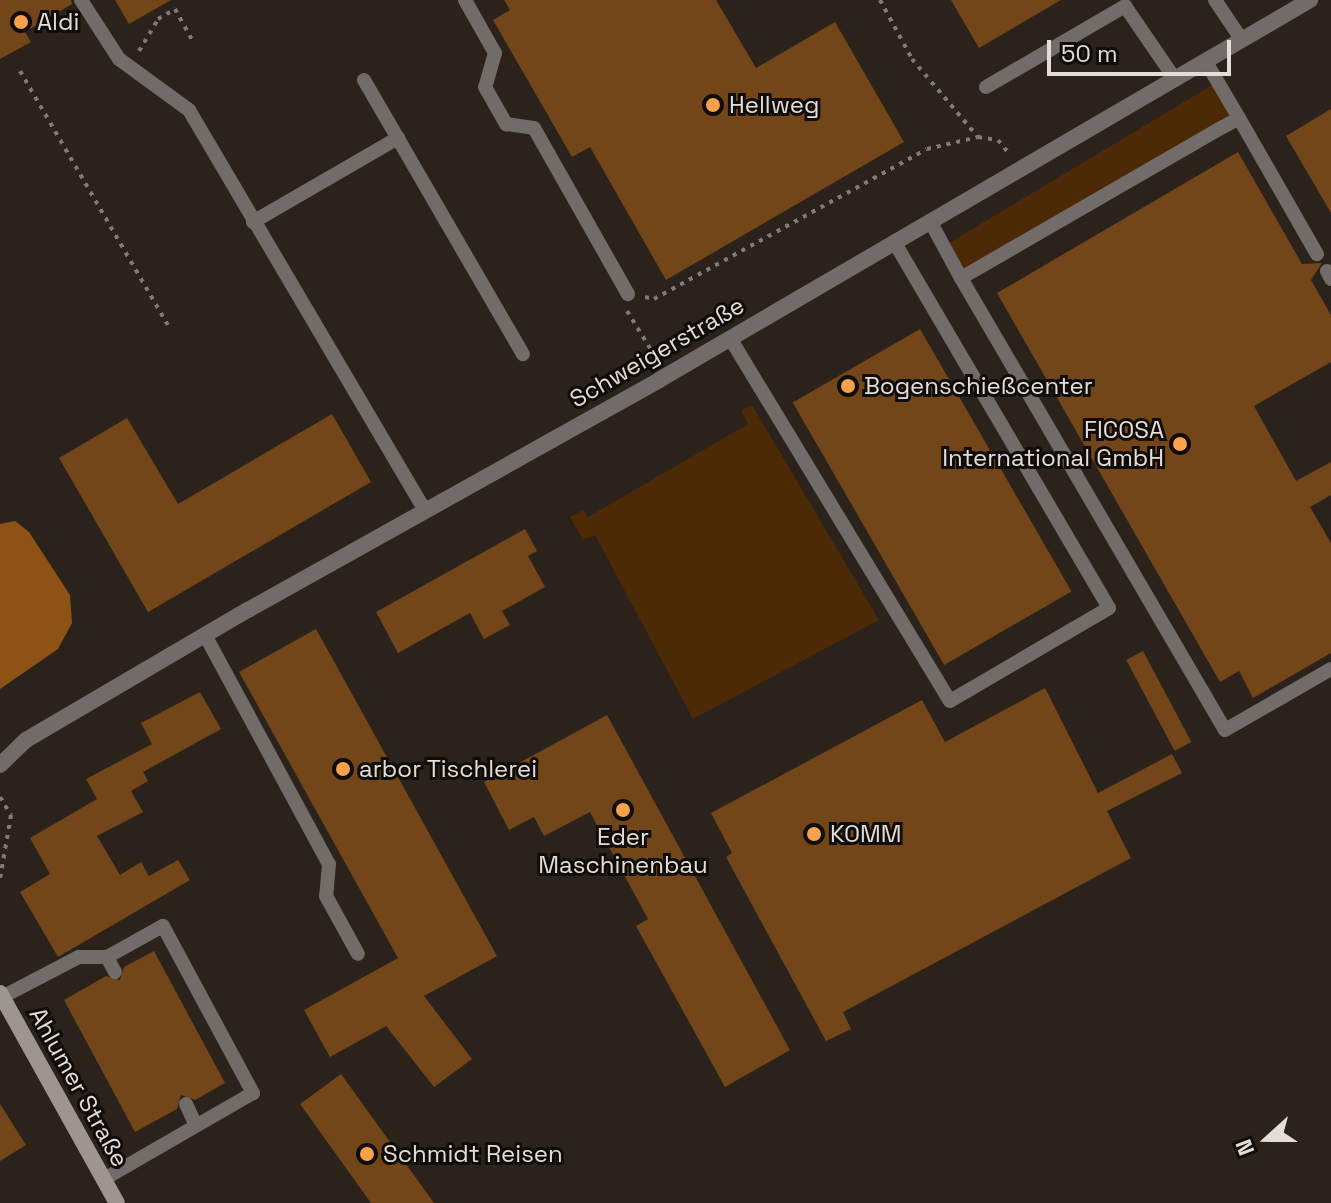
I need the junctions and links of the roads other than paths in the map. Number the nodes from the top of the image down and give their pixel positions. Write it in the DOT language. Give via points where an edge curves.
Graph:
graph roads {
  1 [pos="81,0"];
  2 [pos="465,0"];
  3 [pos="1215,0"];
  4 [pos="1310,0"];
  5 [pos="1242,40"];
  6 [pos="1206,62"];
  7 [pos="1175,79"];
  8 [pos="364,80"];
  9 [pos="986,87"];
  10 [pos="1239,118"];
  11 [pos="398,138"];
  12 [pos="930,221"];
  13 [pos="253,222"];
  14 [pos="894,242"];
  15 [pos="1317,254"];
  16 [pos="961,278"];
  17 [pos="628,294"];
  18 [pos="730,338"];
  19 [pos="523,354"];
  20 [pos="425,511"];
  21 [pos="205,635"];
  22 [pos="1331,669"];
  23 [pos="26,740"];
  24 [pos="0,747"];
  25 [pos="0,765"];
  26 [pos="358,954"];
  27 [pos="107,957"];
  28 [pos="115,972"];
  29 [pos="1,995"];
  30 [pos="186,1104"];
  31 [pos="196,1125"];
  32 [pos="104,1179"];
  33 [pos="117,1203"];
  1 -- 13 [label="lane" via="119,59 189,110"];
  2 -- 17 [label="lane" via="495,53 485,87 506,124 534,128"];
  3 -- 5 [label="lane"];
  4 -- 5 [label="street, Schweigerstraße"];
  5 -- 6 [label="street, Schweigerstraße"];
  6 -- 7 [label="street, Schweigerstraße"];
  6 -- 10 [label="lane"];
  7 -- 9 [label="lane" via="1125,6"];
  7 -- 12 [label="street, Schweigerstraße"];
  8 -- 11 [label="lane"];
  10 -- 15 [label="lane"];
  10 -- 16 [label="lane"];
  11 -- 13 [label="lane"];
  11 -- 19 [label="lane"];
  12 -- 14 [label="street, Schweigerstraße"];
  12 -- 16 [label="lane"];
  13 -- 20 [label="lane"];
  14 -- 18 [label="street, Schweigerstraße"];
  14 -- 18 [label="lane" via="1109,608 950,701"];
  16 -- 22 [label="lane" via="1225,730"];
  18 -- 20 [label="street, Schweigerstraße"];
  20 -- 21 [label="street, Schweigerstraße"];
  21 -- 23 [label="street, Schweigerstraße"];
  21 -- 26 [label="lane" via="329,864 326,896"];
  23 -- 24 [label="street, Schweigerstraße"];
  23 -- 25 [label="street, Schweigerstraße"];
  27 -- 28 [label="lane"];
  27 -- 29 [label="lane" via="79,957"];
  27 -- 31 [label="lane" via="163,926 253,1093"];
  29 -- 32 [label="main road, Ahlumer Straße"];
  30 -- 31 [label="lane"];
  31 -- 32 [label="lane"];
  32 -- 33 [label="main road, Ahlumer Straße"];
}
